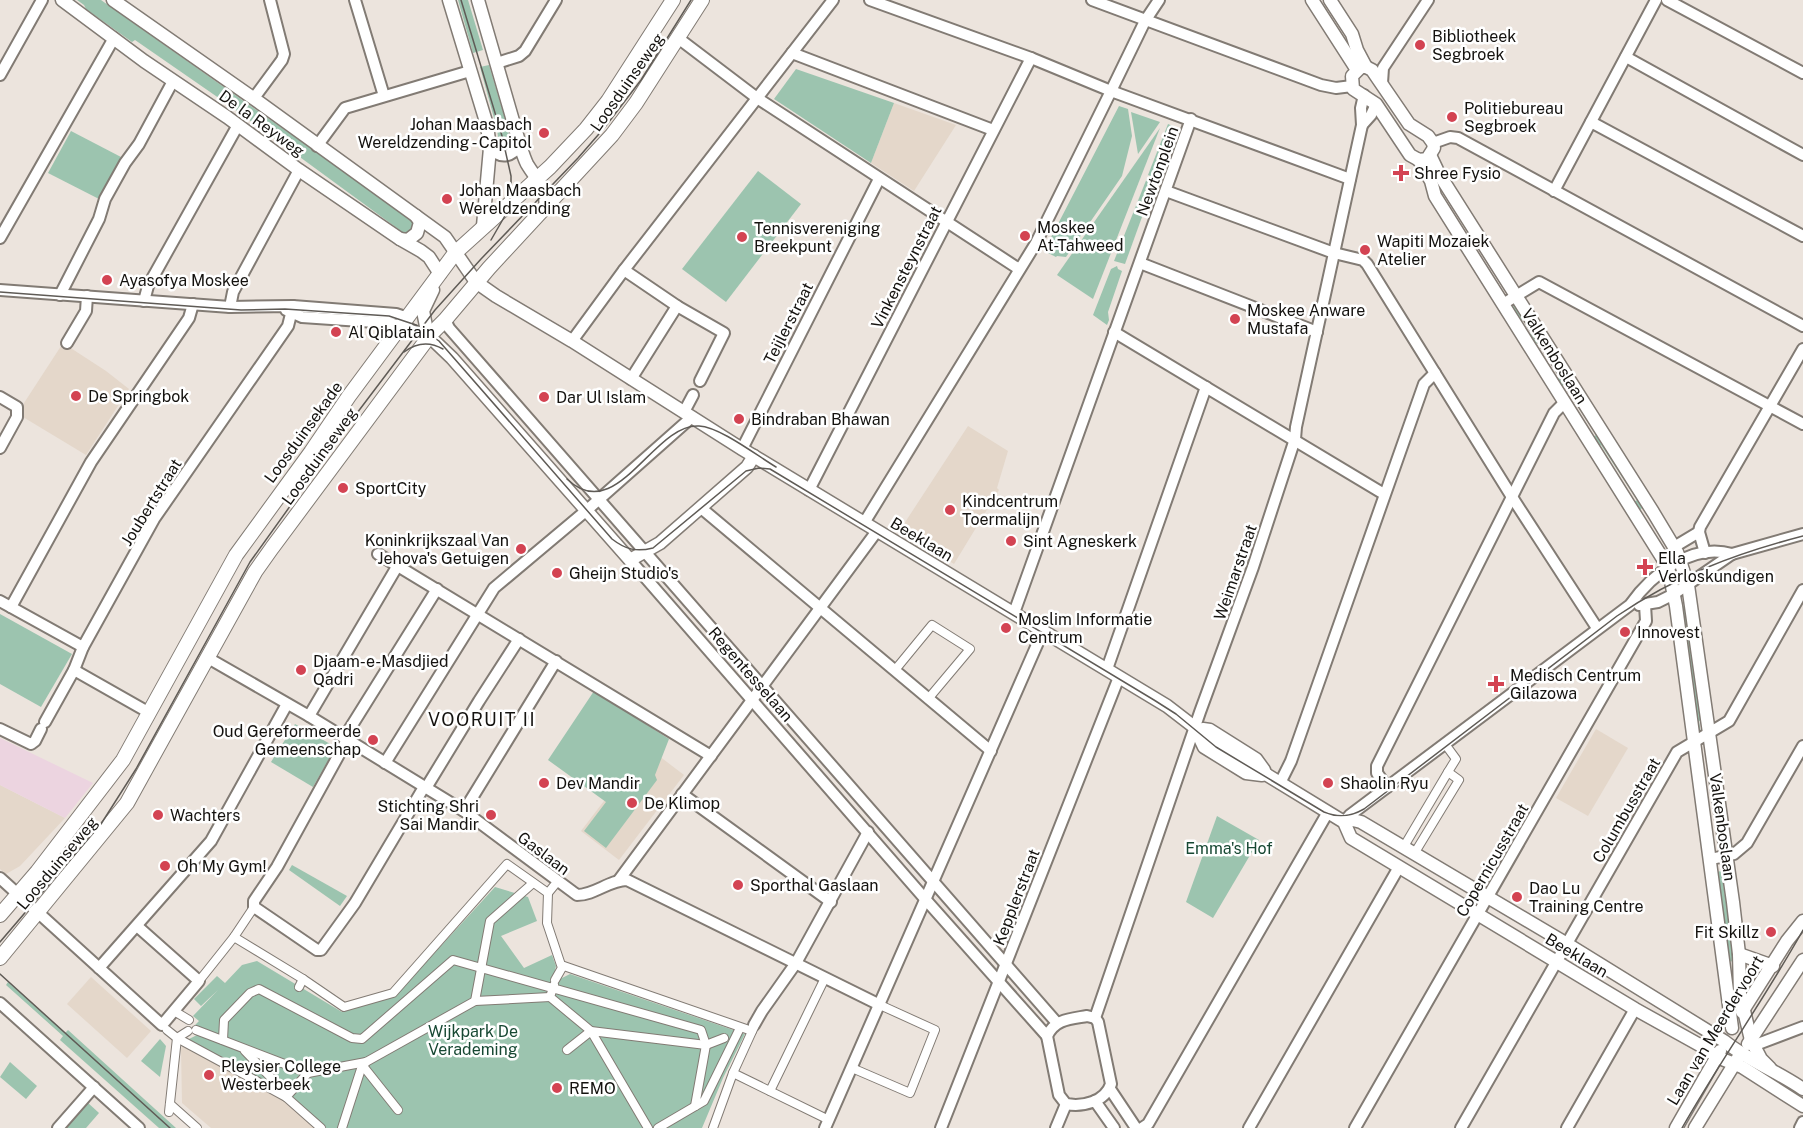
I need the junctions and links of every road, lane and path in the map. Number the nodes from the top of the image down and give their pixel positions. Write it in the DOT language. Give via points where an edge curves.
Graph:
graph roads {
  1 [pos="42,0"];
  2 [pos="62,0"];
  3 [pos="113,0"];
  4 [pos="270,0"];
  5 [pos="355,0"];
  6 [pos="449,0"];
  7 [pos="478,0"];
  8 [pos="556,0"];
  9 [pos="673,0"];
  10 [pos="702,0"];
  11 [pos="832,0"];
  12 [pos="870,0"];
  13 [pos="1092,0"];
  14 [pos="1159,0"];
  15 [pos="1312,0"];
  16 [pos="1428,0"];
  17 [pos="1656,0"];
  18 [pos="1667,0"];
  19 [pos="1335,2"];
  20 [pos="1145,21"];
  21 [pos="678,38"];
  22 [pos="112,42"];
  23 [pos="792,53"];
  24 [pos="1626,57"];
  25 [pos="1031,58"];
  26 [pos="497,63"];
  27 [pos="1369,69"];
  28 [pos="470,71"];
  29 [pos="1803,74"];
  30 [pos="0,75"];
  31 [pos="173,81"];
  32 [pos="1352,86"];
  33 [pos="1111,91"];
  34 [pos="1364,95"];
  35 [pos="384,96"];
  36 [pos="254,98"];
  37 [pos="757,98"];
  38 [pos="1377,104"];
  39 [pos="1191,119"];
  40 [pos="1591,122"];
  41 [pos="238,125"];
  42 [pos="1362,125"];
  43 [pos="993,130"];
  44 [pos="520,145"];
  45 [pos="318,146"];
  46 [pos="490,148"];
  47 [pos="1427,153"];
  48 [pos="1803,154"];
  49 [pos="299,170"];
  50 [pos="537,178"];
  51 [pos="879,179"];
  52 [pos="1350,179"];
  53 [pos="1166,191"];
  54 [pos="1554,191"];
  55 [pos="545,209"];
  56 [pos="416,216"];
  57 [pos="946,222"];
  58 [pos="483,226"];
  59 [pos="1803,236"];
  60 [pos="0,238"];
  61 [pos="400,239"];
  62 [pos="455,253"];
  63 [pos="1334,254"];
  64 [pos="1140,263"];
  65 [pos="624,270"];
  66 [pos="1018,270"];
  67 [pos="437,277"];
  68 [pos="476,282"];
  69 [pos="0,290"];
  70 [pos="60,294"];
  71 [pos="87,296"];
  72 [pos="1517,296"];
  73 [pos="144,301"];
  74 [pos="193,304"];
  75 [pos="1503,304"];
  76 [pos="677,306"];
  77 [pos="230,307"];
  78 [pos="292,309"];
  79 [pos="445,320"];
  80 [pos="405,322"];
  81 [pos="1802,325"];
  82 [pos="1114,332"];
  83 [pos="1317,332"];
  84 [pos="429,336"];
  85 [pos="572,341"];
  86 [pos="67,343"];
  87 [pos="1803,350"];
  88 [pos="1435,373"];
  89 [pos="631,379"];
  90 [pos="700,381"];
  91 [pos="1206,387"];
  92 [pos="693,395"];
  93 [pos="0,397"];
  94 [pos="1564,403"];
  95 [pos="1771,406"];
  96 [pos="688,414"];
  97 [pos="1803,424"];
  98 [pos="1295,439"];
  99 [pos="0,448"];
  100 [pos="742,449"];
  101 [pos="754,456"];
  102 [pos="809,490"];
  103 [pos="1384,494"];
  104 [pos="1512,497"];
  105 [pos="599,499"];
  106 [pos="701,508"];
  107 [pos="585,511"];
  108 [pos="864,523"];
  109 [pos="878,531"];
  110 [pos="1699,532"];
  111 [pos="1803,534"];
  112 [pos="1678,544"];
  113 [pos="646,552"];
  114 [pos="1705,553"];
  115 [pos="378,554"];
  116 [pos="1731,554"];
  117 [pos="630,560"];
  118 [pos="1681,561"];
  119 [pos="398,565"];
  120 [pos="1668,567"];
  121 [pos="1688,585"];
  122 [pos="437,589"];
  123 [pos="1803,590"];
  124 [pos="1674,594"];
  125 [pos="0,601"];
  126 [pos="1630,604"];
  127 [pos="1645,605"];
  128 [pos="10,607"];
  129 [pos="821,608"];
  130 [pos="1014,613"];
  131 [pos="478,614"];
  132 [pos="1596,628"];
  133 [pos="1043,631"];
  134 [pos="519,639"];
  135 [pos="83,647"];
  136 [pos="208,658"];
  137 [pos="556,661"];
  138 [pos="1107,669"];
  139 [pos="74,670"];
  140 [pos="895,670"];
  141 [pos="1119,677"];
  142 [pos="763,686"];
  143 [pos="928,699"];
  144 [pos="752,700"];
  145 [pos="287,704"];
  146 [pos="148,712"];
  147 [pos="309,716"];
  148 [pos="0,729"];
  149 [pos="1196,729"];
  150 [pos="1710,732"];
  151 [pos="346,739"];
  152 [pos="1694,741"];
  153 [pos="1444,744"];
  154 [pos="1803,746"];
  155 [pos="991,751"];
  156 [pos="711,756"];
  157 [pos="385,763"];
  158 [pos="1448,772"];
  159 [pos="1274,780"];
  160 [pos="425,787"];
  161 [pos="1387,787"];
  162 [pos="682,794"];
  163 [pos="464,811"];
  164 [pos="1328,812"];
  165 [pos="1344,822"];
  166 [pos="868,832"];
  167 [pos="1408,851"];
  168 [pos="1726,857"];
  169 [pos="1711,859"];
  170 [pos="1399,867"];
  171 [pos="0,878"];
  172 [pos="619,880"];
  173 [pos="557,882"];
  174 [pos="934,882"];
  175 [pos="533,883"];
  176 [pos="548,893"];
  177 [pos="18,894"];
  178 [pos="1488,897"];
  179 [pos="926,900"];
  180 [pos="831,902"];
  181 [pos="254,907"];
  182 [pos="38,912"];
  183 [pos="0,915"];
  184 [pos="1478,915"];
  185 [pos="1803,921"];
  186 [pos="137,926"];
  187 [pos="234,937"];
  188 [pos="1567,944"];
  189 [pos="1739,954"];
  190 [pos="0,958"];
  191 [pos="1803,960"];
  192 [pos="1556,962"];
  193 [pos="796,963"];
  194 [pos="1006,963"];
  195 [pos="563,966"];
  196 [pos="1773,966"];
  197 [pos="481,967"];
  198 [pos="99,968"];
  199 [pos="825,978"];
  200 [pos="303,979"];
  201 [pos="201,980"];
  202 [pos="998,982"];
  203 [pos="554,984"];
  204 [pos="299,987"];
  205 [pos="550,997"];
  206 [pos="475,1001"];
  207 [pos="0,1003"];
  208 [pos="880,1005"];
  209 [pos="1635,1010"];
  210 [pos="1743,1010"];
  211 [pos="174,1011"];
  212 [pos="1095,1018"];
  213 [pos="189,1020"];
  214 [pos="1057,1023"];
  215 [pos="165,1028"];
  216 [pos="740,1028"];
  217 [pos="753,1028"];
  218 [pos="1732,1028"];
  219 [pos="1803,1028"];
  220 [pos="591,1031"];
  221 [pos="1047,1036"];
  222 [pos="177,1038"];
  223 [pos="223,1040"];
  224 [pos="1751,1040"];
  225 [pos="1724,1041"];
  226 [pos="706,1044"];
  227 [pos="243,1048"];
  228 [pos="567,1050"];
  229 [pos="1717,1057"];
  230 [pos="1737,1059"];
  231 [pos="365,1064"];
  232 [pos="852,1068"];
  233 [pos="1770,1068"];
  234 [pos="308,1073"];
  235 [pos="733,1073"];
  236 [pos="94,1087"];
  237 [pos="1110,1089"];
  238 [pos="1803,1089"];
  239 [pos="770,1090"];
  240 [pos="287,1096"];
  241 [pos="1095,1101"];
  242 [pos="1066,1104"];
  243 [pos="695,1106"];
  244 [pos="1803,1106"];
  245 [pos="398,1110"];
  246 [pos="1803,1122"];
  247 [pos="827,1124"];
  248 [pos="58,1128"];
  249 [pos="139,1128"];
  250 [pos="197,1128"];
  251 [pos="321,1128"];
  252 [pos="342,1128"];
  253 [pos="648,1128"];
  254 [pos="658,1128"];
  255 [pos="713,1128"];
  256 [pos="941,1128"];
  257 [pos="1056,1128"];
  258 [pos="1114,1128"];
  259 [pos="1136,1128"];
  260 [pos="1142,1128"];
  261 [pos="1249,1128"];
  262 [pos="1355,1128"];
  263 [pos="1461,1128"];
  264 [pos="1567,1128"];
  265 [pos="1676,1128"];
  266 [pos="1695,1128"];
  267 [pos="1800,1128"];
  1 -- 30 [label="street"];
  2 -- 22 [label="street, De la Reyweg"];
  3 -- 36 [label="street, De la Reyweg"];
  4 -- 36 [label="street" via="284,54"];
  5 -- 35 [label="street"];
  6 -- 28 [label="street"];
  7 -- 26 [label="street"];
  8 -- 26 [label="street" via="525,51"];
  9 -- 50 [label="main road, Loosduinsekade" via="608,101"];
  10 -- 21 [label="main road, Loosduinseweg"];
  11 -- 23 [label="street"];
  12 -- 25 [label="street, Newtonplein"];
  13 -- 20 [label="street"];
  14 -- 20 [label="street"];
  15 -- 27 [label="street"];
  16 -- 27 [label="street"];
  17 -- 24 [label="street"];
  18 -- 29 [label="street"];
  19 -- 27 [label="street"];
  20 -- 32 [label="street" via="1331,88"];
  20 -- 33 [label="street"];
  21 -- 37 [label="street"];
  21 -- 55 [label="main road, Loosduinseweg" via="612,135"];
  22 -- 31 [label="street, De la Reyweg"];
  22 -- 60 [label="street"];
  23 -- 37 [label="street"];
  23 -- 43 [label="street"];
  24 -- 40 [label="street"];
  24 -- 48 [label="street"];
  25 -- 33 [label="street, Newtonplein"];
  25 -- 43 [label="street, Vinkensteynstraat"];
  26 -- 44 [label="street"];
  27 -- 32 [label="street" via="1352,76"];
  27 -- 47 [label="street" via="1409,124 1428,136"];
  28 -- 35 [label="street"];
  28 -- 46 [label="street"];
  31 -- 41 [label="street, De la Reyweg"];
  31 -- 70 [label="street" via="139,144 124,163"];
  32 -- 34 [label="street"];
  33 -- 39 [label="street, Newtonplein"];
  33 -- 66 [label="street" via="1036,243"];
  34 -- 38 [label="street"];
  34 -- 42 [label="street, Weimarstraat"];
  35 -- 45 [label="street" via="345,108"];
  36 -- 45 [label="street, De la Reyweg"];
  37 -- 51 [label="street"];
  37 -- 65 [label="street"];
  38 -- 42 [label="street, Weimarstraat"];
  38 -- 47 [label="street" via="1407,151"];
  39 -- 52 [label="street"];
  39 -- 53 [label="street, Newtonplein"];
  40 -- 54 [label="street"];
  40 -- 59 [label="street"];
  41 -- 49 [label="street, De la Reyweg"];
  41 -- 73 [label="street" via="148,286"];
  42 -- 52 [label="street, Weimarstraat"];
  43 -- 57 [label="street, Vinkensteynstraat"];
  44 -- 46 [label="street" via="507,156"];
  44 -- 50 [label="street"];
  45 -- 56 [label="street, De la Reyweg"];
  46 -- 58 [label="street"];
  47 -- 54 [label="street" via="1450,137 1458,138"];
  47 -- 72 [label="street, Valkenboslaan"];
  47 -- 75 [label="street, Valkenboslaan" via="1435,196"];
  49 -- 61 [label="street, De la Reyweg"];
  49 -- 77 [label="street" via="233,292"];
  50 -- 55 [label="street" via="547,198"];
  50 -- 58 [label="main road, Loosduinsekade"];
  51 -- 57 [label="street"];
  51 -- 100 [label="street, Teijlerstraat"];
  52 -- 63 [label="street, Weimarstraat"];
  53 -- 63 [label="street"];
  53 -- 64 [label="street, Newtonplein"];
  54 -- 81 [label="street"];
  55 -- 68 [label="main road, Loosduinseweg"];
  56 -- 61 [label="street" via="420,222 417,233 408,240"];
  56 -- 62 [label="street, De la Reyweg" via="445,237"];
  57 -- 66 [label="street"];
  57 -- 102 [label="street, Vinkensteynstraat"];
  58 -- 62 [label="main road, Loosduinsekade"];
  61 -- 67 [label="street, De la Reyweg" via="429,257"];
  62 -- 67 [label="main road, Loosduinsekade"];
  62 -- 68 [label="street, Beeklaan"];
  63 -- 83 [label="street, Weimarstraat"];
  63 -- 88 [label="street" via="1356,257 1367,264"];
  64 -- 82 [label="street, Newtonplein"];
  64 -- 83 [label="street"];
  65 -- 76 [label="street"];
  65 -- 85 [label="street"];
  66 -- 108 [label="street"];
  67 -- 80 [label="main road, Loosduinsekade"];
  67 -- 84 [label="street" via="423,311"];
  68 -- 79 [label="main road, Loosduinseweg"];
  68 -- 85 [label="street, Beeklaan"];
  69 -- 70 [label="street, Regentesselaan"];
  70 -- 71 [label="street, Regentesselaan"];
  71 -- 73 [label="street, Regentesselaan"];
  71 -- 86 [label="street" via="86,311"];
  72 -- 75 [label="street"];
  72 -- 95 [label="street" via="1539,282"];
  72 -- 112 [label="street, Valkenboslaan"];
  73 -- 74 [label="street, Regentesselaan"];
  74 -- 77 [label="street, Regentesselaan"];
  74 -- 128 [label="street" via="189,318 91,462"];
  75 -- 94 [label="street, Valkenboslaan"];
  76 -- 89 [label="street"];
  76 -- 90 [label="street" via="724,333"];
  77 -- 78 [label="street, Regentesselaan"];
  78 -- 80 [label="street, Regentesselaan" via="396,314"];
  78 -- 135 [label="street, Joubertstraat" via="288,326 154,519"];
  79 -- 84 [label="main road, Loosduinseweg"];
  79 -- 105 [label="street, Regentesselaan"];
  80 -- 84 [label="street, Regentesselaan"];
  80 -- 146 [label="main road, Loosduinsekade" via="236,555"];
  82 -- 91 [label="street"];
  82 -- 130 [label="street, Newtonplein"];
  83 -- 98 [label="street, Weimarstraat"];
  84 -- 107 [label="street, Regentesselaan"];
  84 -- 136 [label="main road, Loosduinseweg" via="255,572"];
  85 -- 89 [label="street, Beeklaan"];
  87 -- 95 [label="street"];
  88 -- 103 [label="street" via="1424,384"];
  88 -- 104 [label="street"];
  89 -- 96 [label="street, Beeklaan"];
  91 -- 98 [label="street"];
  91 -- 138 [label="street"];
  92 -- 96 [label="street"];
  93 -- 99 [label="street" via="17,407 17,417"];
  94 -- 104 [label="street" via="1554,413"];
  94 -- 120 [label="street, Valkenboslaan"];
  95 -- 97 [label="street"];
  95 -- 110 [label="street"];
  96 -- 100 [label="street, Beeklaan"];
  96 -- 105 [label="street"];
  98 -- 103 [label="street"];
  98 -- 149 [label="street, Weimarstraat"];
  100 -- 101 [label="street, Beeklaan"];
  101 -- 102 [label="street, Beeklaan"];
  101 -- 106 [label="street"];
  102 -- 108 [label="street, Beeklaan"];
  103 -- 159 [label="street" via="1291,761"];
  104 -- 132 [label="street"];
  104 -- 161 [label="street" via="1377,766 1377,773"];
  105 -- 107 [label="street"];
  105 -- 113 [label="street, Regentesselaan"];
  106 -- 113 [label="street"];
  106 -- 129 [label="street"];
  107 -- 117 [label="street, Regentesselaan"];
  107 -- 131 [label="street" via="501,581"];
  108 -- 109 [label="street, Beeklaan"];
  109 -- 129 [label="street"];
  109 -- 130 [label="street, Beeklaan"];
  110 -- 112 [label="street"];
  110 -- 114 [label="street"];
  111 -- 116 [label="street"];
  112 -- 118 [label="street, Valkenboslaan"];
  113 -- 117 [label="street"];
  113 -- 142 [label="street, Regentesselaan"];
  114 -- 116 [label="street"];
  114 -- 118 [label="street"];
  115 -- 119 [label="street"];
  116 -- 121 [label="street"];
  117 -- 144 [label="street, Regentesselaan"];
  118 -- 120 [label="street"];
  118 -- 121 [label="street, Valkenboslaan"];
  119 -- 122 [label="street"];
  119 -- 147 [label="street"];
  120 -- 124 [label="street, Valkenboslaan"];
  120 -- 126 [label="street"];
  121 -- 124 [label="street"];
  121 -- 150 [label="street, Valkenboslaan"];
  122 -- 131 [label="street"];
  122 -- 151 [label="street"];
  123 -- 150 [label="street, Columbusstraat" via="1729,721"];
  124 -- 127 [label="street"];
  124 -- 152 [label="street, Valkenboslaan"];
  125 -- 128 [label="street"];
  126 -- 127 [label="street"];
  126 -- 132 [label="street"];
  127 -- 178 [label="street, Copernicusstraat" via="1646,621"];
  128 -- 135 [label="street"];
  129 -- 140 [label="street"];
  129 -- 142 [label="street"];
  130 -- 133 [label="street, Beeklaan"];
  131 -- 134 [label="street"];
  131 -- 157 [label="street"];
  132 -- 153 [label="street"];
  133 -- 138 [label="street, Beeklaan"];
  133 -- 155 [label="street"];
  134 -- 137 [label="street"];
  134 -- 160 [label="street"];
  135 -- 139 [label="street, Joubertstraat"];
  136 -- 145 [label="street, Gaslaan"];
  136 -- 182 [label="main road, Loosduinseweg" via="126,803"];
  137 -- 156 [label="street"];
  137 -- 163 [label="street"];
  138 -- 141 [label="street, Beeklaan"];
  139 -- 146 [label="street"];
  139 -- 148 [label="street, Joubertstraat" via="35,741 31,744"];
  140 -- 143 [label="street"];
  140 -- 143 [label="street" via="932,625 970,649"];
  141 -- 149 [label="street, Beeklaan"];
  141 -- 194 [label="street, Kepplerstraat"];
  142 -- 144 [label="street"];
  142 -- 174 [label="street, Regentesselaan"];
  143 -- 155 [label="street"];
  144 -- 156 [label="street"];
  144 -- 166 [label="street, Regentesselaan"];
  145 -- 147 [label="street, Gaslaan"];
  145 -- 186 [label="street" via="211,841"];
  146 -- 177 [label="main road, Loosduinsekade" via="123,760"];
  147 -- 151 [label="street, Gaslaan"];
  149 -- 159 [label="street, Beeklaan" via="1210,730 1256,759"];
  149 -- 159 [label="street, Beeklaan" via="1204,747 1246,773"];
  149 -- 212 [label="street, Weimarstraat"];
  150 -- 152 [label="street, Columbusstraat"];
  150 -- 168 [label="street, Valkenboslaan"];
  151 -- 157 [label="street, Gaslaan"];
  151 -- 181 [label="street"];
  152 -- 169 [label="street, Valkenboslaan"];
  152 -- 188 [label="street, Columbusstraat" via="1677,752"];
  153 -- 158 [label="street" via="1456,759"];
  153 -- 161 [label="street"];
  154 -- 168 [label="street" via="1747,843"];
  155 -- 174 [label="street"];
  156 -- 162 [label="street"];
  157 -- 160 [label="street, Gaslaan"];
  158 -- 167 [label="street"];
  158 -- 167 [label="street" via="1459,780"];
  159 -- 164 [label="street, Beeklaan"];
  160 -- 163 [label="street, Gaslaan"];
  160 -- 181 [label="street" via="355,903 321,950"];
  161 -- 165 [label="street"];
  162 -- 172 [label="street"];
  162 -- 180 [label="street"];
  163 -- 173 [label="street, Gaslaan"];
  164 -- 165 [label="street, Beeklaan"];
  164 -- 260 [label="street" via="1148,1124"];
  165 -- 167 [label="street, Beeklaan" via="1361,822"];
  165 -- 170 [label="street, Beeklaan" via="1351,838"];
  166 -- 179 [label="street, Regentesselaan"];
  166 -- 180 [label="street"];
  167 -- 178 [label="street, Beeklaan"];
  168 -- 169 [label="street"];
  168 -- 189 [label="street, Valkenboslaan"];
  169 -- 218 [label="street, Valkenboslaan"];
  170 -- 184 [label="street, Beeklaan"];
  170 -- 261 [label="street"];
  171 -- 177 [label="street"];
  172 -- 173 [label="street, Gaslaan" via="581,895"];
  172 -- 193 [label="street" via="627,880"];
  173 -- 176 [label="street"];
  174 -- 179 [label="street"];
  174 -- 194 [label="street, Regentesselaan"];
  175 -- 176 [label="street"];
  175 -- 197 [label="street" via="490,921"];
  175 -- 200 [label="street" via="507,864 440,945 393,993 344,1007"];
  176 -- 195 [label="street" via="547,923"];
  177 -- 182 [label="street"];
  177 -- 183 [label="main road, Loosduinsekade"];
  178 -- 184 [label="street, Copernicusstraat"];
  178 -- 188 [label="street, Beeklaan"];
  179 -- 202 [label="street, Regentesselaan"];
  179 -- 208 [label="street"];
  180 -- 193 [label="street"];
  181 -- 187 [label="street"];
  182 -- 190 [label="main road, Loosduinseweg"];
  182 -- 198 [label="street"];
  184 -- 192 [label="street, Beeklaan"];
  184 -- 262 [label="street, Copernicusstraat"];
  185 -- 196 [label="street, Laan van Meerdervoort"];
  186 -- 198 [label="street"];
  186 -- 201 [label="street"];
  187 -- 200 [label="street"];
  187 -- 201 [label="street"];
  188 -- 192 [label="street, Columbusstraat"];
  188 -- 225 [label="street, Beeklaan"];
  189 -- 196 [label="street"];
  189 -- 210 [label="street, Valkenboslaan"];
  191 -- 224 [label="street, Laan van Meerdervoort"];
  192 -- 209 [label="street, Beeklaan"];
  192 -- 263 [label="street, Columbusstraat"];
  193 -- 199 [label="street"];
  193 -- 217 [label="street"];
  194 -- 202 [label="street, Kepplerstraat"];
  194 -- 214 [label="street, Regentesselaan"];
  195 -- 203 [label="street"];
  195 -- 216 [label="street"];
  196 -- 210 [label="street, Laan van Meerdervoort"];
  197 -- 203 [label="street"];
  197 -- 206 [label="street"];
  197 -- 223 [label="street" via="453,960 360,1039 352,1038 291,1000 253,990 224,1020"];
  198 -- 215 [label="street"];
  199 -- 208 [label="street"];
  199 -- 239 [label="street"];
  200 -- 204 [label="street"];
  201 -- 211 [label="street"];
  202 -- 221 [label="street, Regentesselaan"];
  202 -- 256 [label="street, Kepplerstraat"];
  203 -- 205 [label="street"];
  203 -- 226 [label="street" via="701,1030"];
  205 -- 206 [label="street"];
  205 -- 220 [label="street"];
  206 -- 231 [label="street"];
  207 -- 236 [label="street"];
  208 -- 232 [label="street"];
  208 -- 232 [label="street" via="935,1030 910,1093"];
  209 -- 229 [label="street, Beeklaan"];
  209 -- 264 [label="street"];
  210 -- 218 [label="street, Laan van Meerdervoort"];
  210 -- 224 [label="street, Valkenboslaan"];
  211 -- 213 [label="street"];
  211 -- 215 [label="street"];
  212 -- 214 [label="street" via="1087,1016"];
  212 -- 237 [label="street" via="1106,1054"];
  214 -- 221 [label="street"];
  215 -- 222 [label="street"];
  216 -- 217 [label="street"];
  216 -- 226 [label="street"];
  216 -- 243 [label="street" via="704,1101"];
  217 -- 235 [label="street"];
  218 -- 225 [label="street, Laan van Meerdervoort"];
  219 -- 224 [label="street" via="1758,1044"];
  220 -- 226 [label="street"];
  220 -- 228 [label="street"];
  220 -- 253 [label="street"];
  221 -- 242 [label="street" via="1059,1095"];
  222 -- 223 [label="street" via="192,1030"];
  222 -- 240 [label="street"];
  222 -- 250 [label="street" via="169,1108"];
  223 -- 227 [label="street"];
  224 -- 230 [label="street, Laan van Meerdervoort"];
  224 -- 233 [label="street, Valkenboslaan"];
  225 -- 229 [label="street, Laan van Meerdervoort"];
  225 -- 230 [label="street, Beeklaan"];
  226 -- 243 [label="street"];
  227 -- 234 [label="street"];
  227 -- 240 [label="street"];
  229 -- 230 [label="street, Beeklaan"];
  229 -- 265 [label="street, Laan van Meerdervoort"];
  230 -- 233 [label="street, Beeklaan"];
  230 -- 244 [label="street, Beeklaan"];
  230 -- 266 [label="street, Laan van Meerdervoort"];
  231 -- 234 [label="street"];
  231 -- 245 [label="street"];
  231 -- 252 [label="street"];
  232 -- 247 [label="street"];
  233 -- 238 [label="street, Beeklaan"];
  234 -- 240 [label="street"];
  235 -- 239 [label="street"];
  235 -- 255 [label="street"];
  236 -- 248 [label="street"];
  236 -- 249 [label="street"];
  237 -- 241 [label="street"];
  237 -- 259 [label="street"];
  239 -- 247 [label="street"];
  240 -- 251 [label="street"];
  241 -- 242 [label="street"];
  241 -- 258 [label="street"];
  242 -- 257 [label="street"];
  243 -- 254 [label="street"];
  246 -- 267 [label="street"];
}
